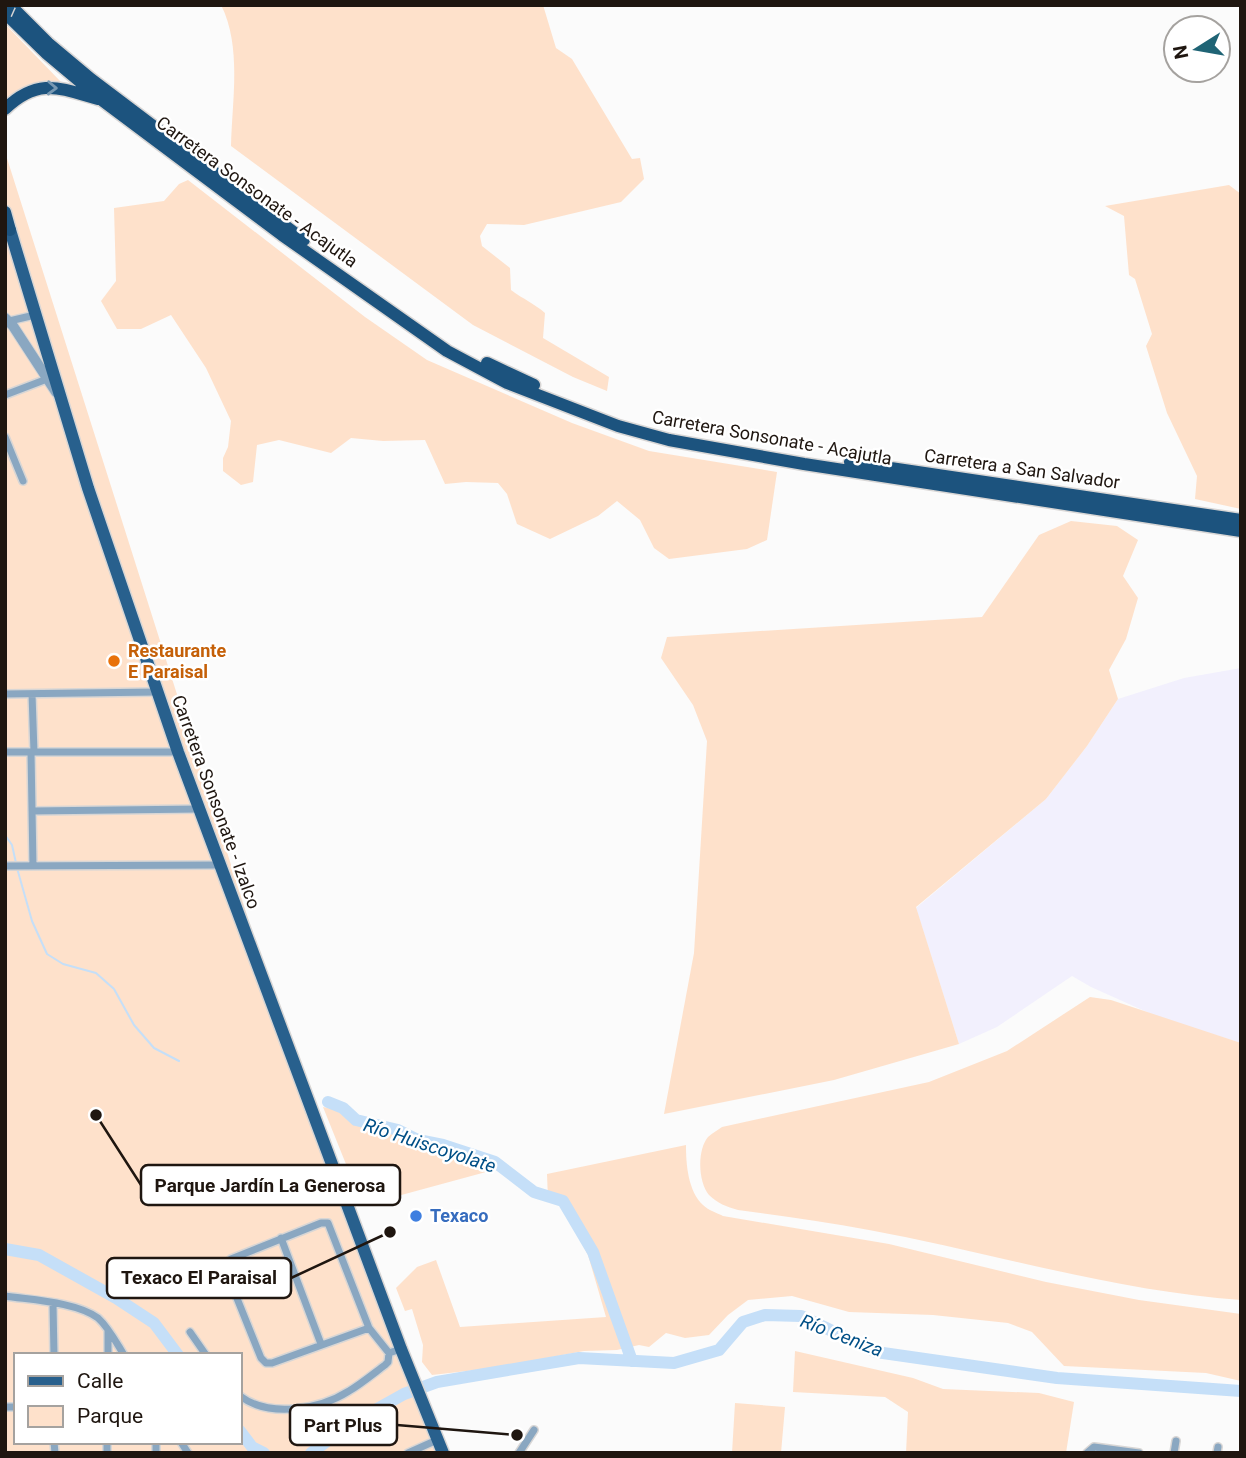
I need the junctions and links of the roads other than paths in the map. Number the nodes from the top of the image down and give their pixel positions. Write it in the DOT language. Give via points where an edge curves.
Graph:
graph roads {
  1 [pos="9,5"];
  2 [pos="5,13"];
  3 [pos="103,101"];
  4 [pos="5,109"];
  5 [pos="6,220"];
  6 [pos="35,315"];
  7 [pos="7,321"];
  8 [pos="47,379"];
  9 [pos="5,395"];
  10 [pos="59,396"];
  11 [pos="5,438"];
  12 [pos="7,450"];
  13 [pos="23,481"];
  14 [pos="1241,520"];
  15 [pos="1241,531"];
  16 [pos="157,692"];
  17 [pos="5,694"];
  18 [pos="32,694"];
  19 [pos="5,752"];
  20 [pos="33,752"];
  21 [pos="178,752"];
  22 [pos="199,809"];
  23 [pos="32,811"];
  24 [pos="220,865"];
  25 [pos="7,866"];
  26 [pos="29,866"];
  27 [pos="281,1238"];
  28 [pos="5,1296"];
  29 [pos="53,1304"];
  30 [pos="369,1328"];
  31 [pos="108,1329"];
  32 [pos="190,1332"];
  33 [pos="321,1344"];
  34 [pos="395,1351"];
  35 [pos="54,1353"];
  36 [pos="108,1353"];
  37 [pos="123,1353"];
  38 [pos="205,1353"];
  39 [pos="242,1397"];
  40 [pos="534,1430"];
  41 [pos="438,1440"];
  42 [pos="1176,1441"];
  43 [pos="1090,1450"];
  44 [pos="1134,1452"];
  45 [pos="408,1453"];
  46 [pos="443,1453"];
  47 [pos="519,1453"];
  48 [pos="1174,1453"];
  1 -- 2 [label="highway, bridge"];
  1 -- 14 [label="highway, Carretera a San Salvador" via="91,79 381,297 456,347 548,391 648,426 745,446"];
  2 -- 3 [label="highway, Carretera Sonsonate - Acajutla"];
  4 -- 3 [label="highway, one-way" via="24,94 51,86"];
  3 -- 15 [label="highway, Carretera Sonsonate - Acajutla" via="447,351 507,383 570,408 618,426 706,447"];
  5 -- 6 [label="main road, Carretera Sonsonate - Izalco"];
  6 -- 7 [label="street"];
  6 -- 10 [label="main road, Carretera Sonsonate - Izalco"];
  7 -- 8 [label="street"];
  8 -- 9 [label="street"];
  8 -- 10 [label="street"];
  10 -- 16 [label="main road, Carretera Sonsonate - Izalco"];
  11 -- 12 [label="street"];
  12 -- 13 [label="street"];
  16 -- 18 [label="street"];
  16 -- 21 [label="main road, Carretera Sonsonate - Izalco"];
  17 -- 18 [label="street"];
  18 -- 20 [label="street"];
  19 -- 20 [label="street"];
  20 -- 21 [label="street"];
  20 -- 23 [label="street"];
  21 -- 22 [label="main road, Carretera Sonsonate - Izalco"];
  22 -- 23 [label="street"];
  22 -- 24 [label="main road, Carretera Sonsonate - Izalco"];
  23 -- 26 [label="street"];
  24 -- 26 [label="street"];
  24 -- 34 [label="main road, Carretera Sonsonate - Izalco"];
  25 -- 26 [label="street"];
  27 -- 30 [label="street" via="328,1223"];
  27 -- 33 [label="street"];
  27 -- 33 [label="street" via="231,1259 226,1271 266,1363"];
  28 -- 29 [label="street"];
  29 -- 31 [label="street" via="90,1313"];
  29 -- 35 [label="street"];
  30 -- 33 [label="street"];
  30 -- 34 [label="street"];
  31 -- 36 [label="street"];
  31 -- 37 [label="street"];
  32 -- 38 [label="street"];
  34 -- 39 [label="street" via="385,1365 333,1399 275,1410"];
  34 -- 41 [label="main road, Carretera Sonsonate - Izalco" via="413,1378"];
  40 -- 47 [label="street"];
  41 -- 45 [label="street"];
  41 -- 46 [label="main road"];
  42 -- 48 [label="street"];
  43 -- 44 [label="street"];
}
